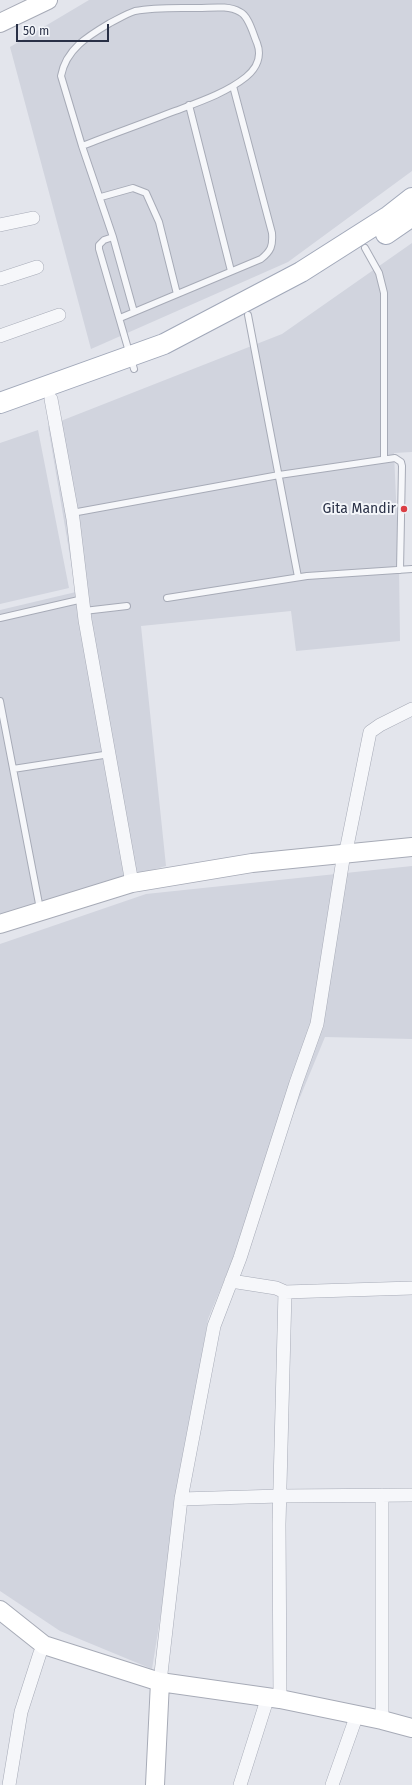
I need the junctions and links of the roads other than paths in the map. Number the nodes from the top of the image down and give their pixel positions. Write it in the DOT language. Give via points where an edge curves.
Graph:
graph roads {
  1 [pos="48,0"];
  2 [pos="0,23"];
  3 [pos="234,86"];
  4 [pos="189,105"];
  5 [pos="82,146"];
  6 [pos="100,197"];
  7 [pos="412,198"];
  8 [pos="412,216"];
  9 [pos="33,218"];
  10 [pos="0,225"];
  11 [pos="113,237"];
  12 [pos="365,248"];
  13 [pos="36,267"];
  14 [pos="231,271"];
  15 [pos="0,279"];
  16 [pos="177,294"];
  17 [pos="134,312"];
  18 [pos="58,315"];
  19 [pos="248,315"];
  20 [pos="120,318"];
  21 [pos="0,336"];
  22 [pos="132,362"];
  23 [pos="51,399"];
  24 [pos="0,403"];
  25 [pos="0,418"];
  26 [pos="384,459"];
  27 [pos="279,475"];
  28 [pos="72,513"];
  29 [pos="412,569"];
  30 [pos="400,570"];
  31 [pos="298,577"];
  32 [pos="167,598"];
  33 [pos="83,605"];
  34 [pos="127,606"];
  35 [pos="0,618"];
  36 [pos="0,701"];
  37 [pos="412,709"];
  38 [pos="110,754"];
  39 [pos="13,770"];
  40 [pos="412,847"];
  41 [pos="344,853"];
  42 [pos="132,882"];
  43 [pos="41,911"];
  44 [pos="0,924"];
  45 [pos="231,1281"];
  46 [pos="412,1288"];
  47 [pos="285,1292"];
  48 [pos="382,1495"];
  49 [pos="412,1495"];
  50 [pos="280,1496"];
  51 [pos="181,1499"];
  52 [pos="0,1610"];
  53 [pos="0,1622"];
  54 [pos="40,1653"];
  55 [pos="160,1687"];
  56 [pos="273,1703"];
  57 [pos="382,1720"];
  58 [pos="354,1723"];
  59 [pos="412,1728"];
  60 [pos="412,1739"];
  61 [pos="9,1785"];
  62 [pos="155,1785"];
  63 [pos="240,1785"];
  64 [pos="332,1785"];
  1 -- 2 [label="main road"];
  3 -- 4 [label="lane"];
  3 -- 5 [label="lane" via="254,68 259,50 252,29 241,12 228,8 181,8 151,9 127,14 84,39 74,47 63,65 61,76"];
  3 -- 14 [label="lane" via="273,243 271,250 261,259"];
  4 -- 5 [label="lane"];
  4 -- 14 [label="lane"];
  5 -- 6 [label="lane"];
  6 -- 11 [label="lane"];
  6 -- 16 [label="lane" via="133,188 146,193 159,222"];
  7 -- 22 [label="main road" via="389,216 301,272"];
  8 -- 12 [label="main road"];
  9 -- 10 [label="street"];
  11 -- 17 [label="lane"];
  11 -- 20 [label="lane" via="104,240 99,249"];
  12 -- 19 [label="main road" via="308,284"];
  12 -- 26 [label="lane" via="379,273 384,293"];
  13 -- 15 [label="street"];
  14 -- 16 [label="lane"];
  16 -- 17 [label="lane"];
  17 -- 20 [label="lane"];
  18 -- 21 [label="street"];
  19 -- 22 [label="main road" via="169,356"];
  19 -- 27 [label="lane"];
  20 -- 22 [label="lane"];
  22 -- 23 [label="main road"];
  22 -- 24 [label="main road"];
  23 -- 25 [label="main road"];
  23 -- 28 [label="street"];
  26 -- 27 [label="lane"];
  26 -- 30 [label="lane" via="395,458 402,466"];
  27 -- 28 [label="lane"];
  27 -- 31 [label="lane"];
  28 -- 33 [label="street"];
  29 -- 30 [label="lane"];
  30 -- 31 [label="lane"];
  31 -- 32 [label="lane"];
  33 -- 34 [label="lane"];
  33 -- 35 [label="lane"];
  33 -- 38 [label="street"];
  36 -- 39 [label="lane"];
  37 -- 41 [label="street" via="370,732"];
  38 -- 39 [label="lane"];
  38 -- 42 [label="street"];
  39 -- 43 [label="lane"];
  40 -- 41 [label="main road"];
  41 -- 42 [label="main road" via="252,863"];
  41 -- 45 [label="street" via="317,1024"];
  42 -- 43 [label="main road"];
  43 -- 44 [label="main road"];
  45 -- 47 [label="street" via="276,1288"];
  45 -- 51 [label="street" via="214,1326"];
  46 -- 47 [label="street"];
  47 -- 50 [label="street"];
  48 -- 49 [label="street"];
  48 -- 50 [label="street"];
  48 -- 57 [label="street"];
  50 -- 51 [label="street"];
  50 -- 56 [label="street"];
  51 -- 55 [label="street"];
  52 -- 55 [label="main road" via="44,1644"];
  53 -- 54 [label="main road"];
  54 -- 55 [label="main road"];
  54 -- 61 [label="street" via="21,1712"];
  55 -- 56 [label="main road"];
  55 -- 62 [label="main road"];
  56 -- 57 [label="main road"];
  56 -- 58 [label="main road"];
  56 -- 63 [label="street"];
  57 -- 59 [label="main road"];
  58 -- 60 [label="main road"];
  58 -- 64 [label="street"];
}
